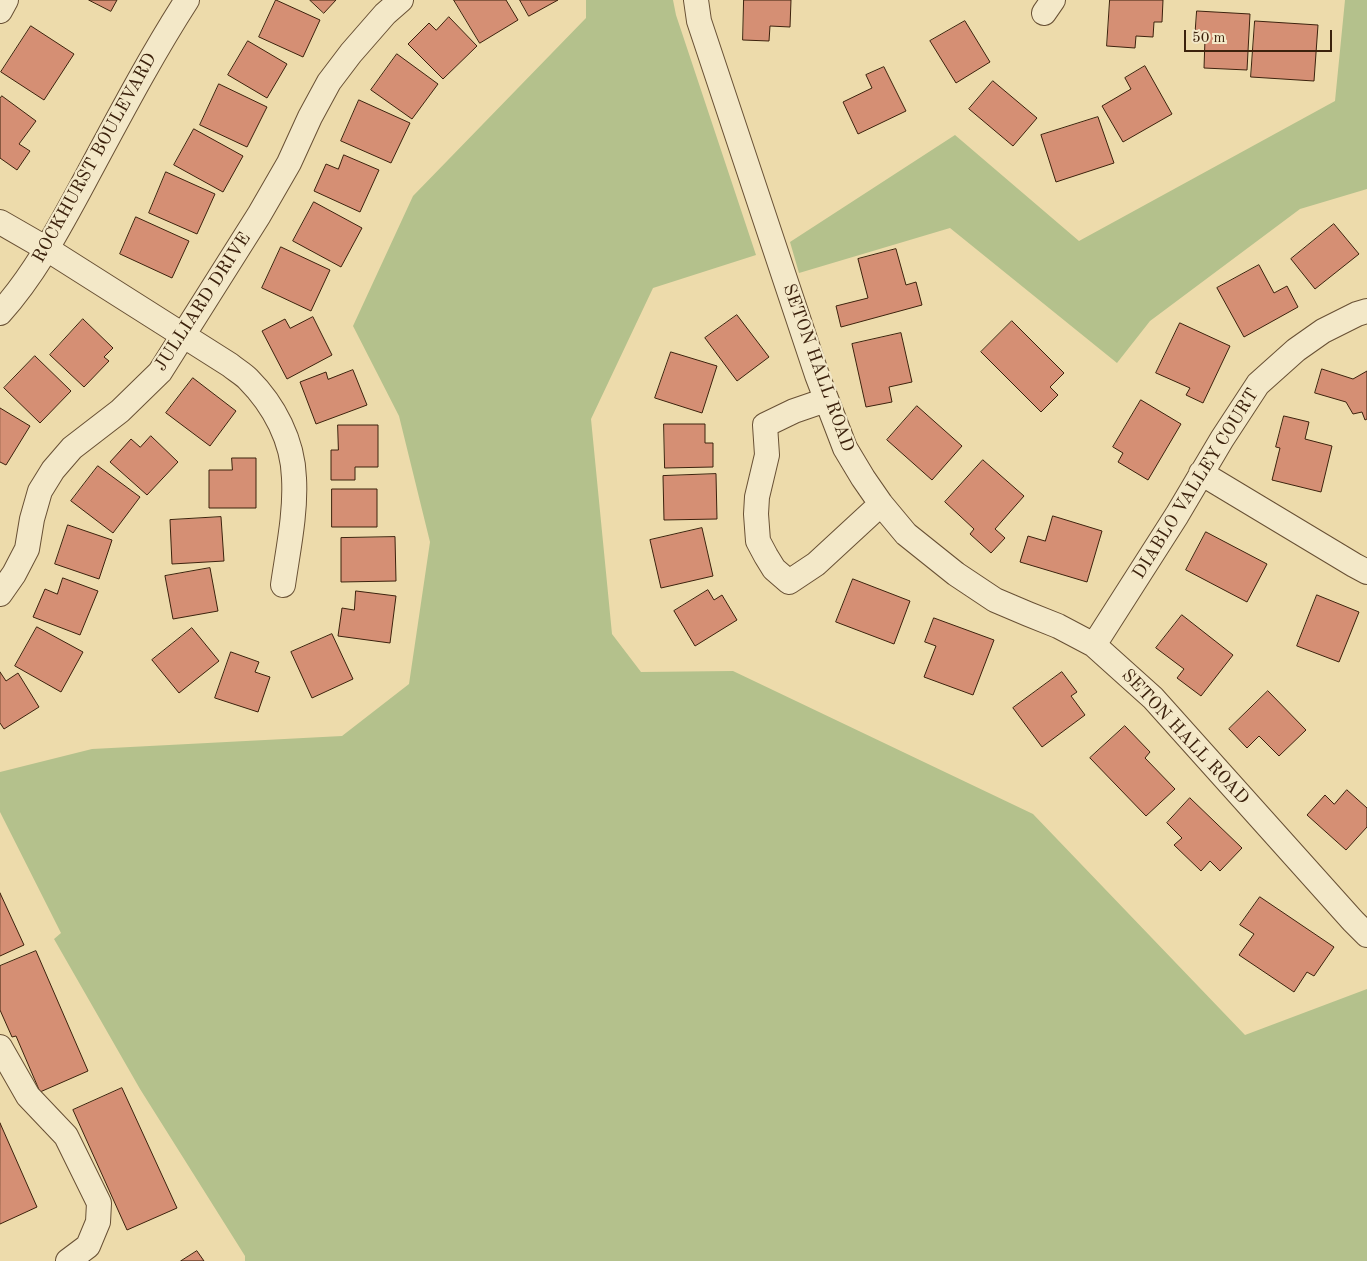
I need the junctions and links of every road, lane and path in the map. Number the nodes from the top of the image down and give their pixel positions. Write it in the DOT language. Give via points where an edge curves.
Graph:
graph roads {
  1 [pos="6,0"];
  2 [pos="187,0"];
  3 [pos="401,0"];
  4 [pos="696,0"];
  5 [pos="0,11"];
  6 [pos="0,222"];
  7 [pos="47,250"];
  8 [pos="1367,311"];
  9 [pos="0,313"];
  10 [pos="184,336"];
  11 [pos="826,400"];
  12 [pos="1201,473"];
  13 [pos="881,504"];
  14 [pos="1367,572"];
  15 [pos="283,585"];
  16 [pos="0,594"];
  17 [pos="1094,644"];
  18 [pos="1367,935"];
  19 [pos="0,1047"];
  20 [pos="68,1261"];
  1 -- 5 [label="street"];
  2 -- 7 [label="street, ROCKHURST BOULEVARD" via="162,38"];
  3 -- 10 [label="street, JULLIARD DRIVE" via="385,14 329,82 289,163"];
  4 -- 11 [label="street, SETON HALL ROAD" via="699,20"];
  6 -- 7 [label="street"];
  7 -- 9 [label="street, ROCKHURST BOULEVARD"];
  7 -- 10 [label="street"];
  8 -- 12 [label="street, DIABLO VALLEY COURT" via="1323,331 1258,384"];
  10 -- 15 [label="street" via="248,379 268,402 281,425 294,477 294,507"];
  10 -- 16 [label="street, JULLIARD DRIVE" via="160,372 120,411 72,448 53,470 40,491 27,549"];
  11 -- 13 [label="street, SETON HALL ROAD" via="845,448"];
  11 -- 13 [label="street" via="765,425 767,455 756,514 758,540 766,556 774,569 789,582 816,564"];
  12 -- 14 [label="street"];
  12 -- 17 [label="street, DIABLO VALLEY COURT"];
  13 -- 17 [label="street, SETON HALL ROAD" via="906,534 995,600"];
  17 -- 18 [label="street, SETON HALL ROAD" via="1153,698"];
  19 -- 20 [label="street" via="28,1096 66,1136 99,1203 98,1222 88,1246"];
}
